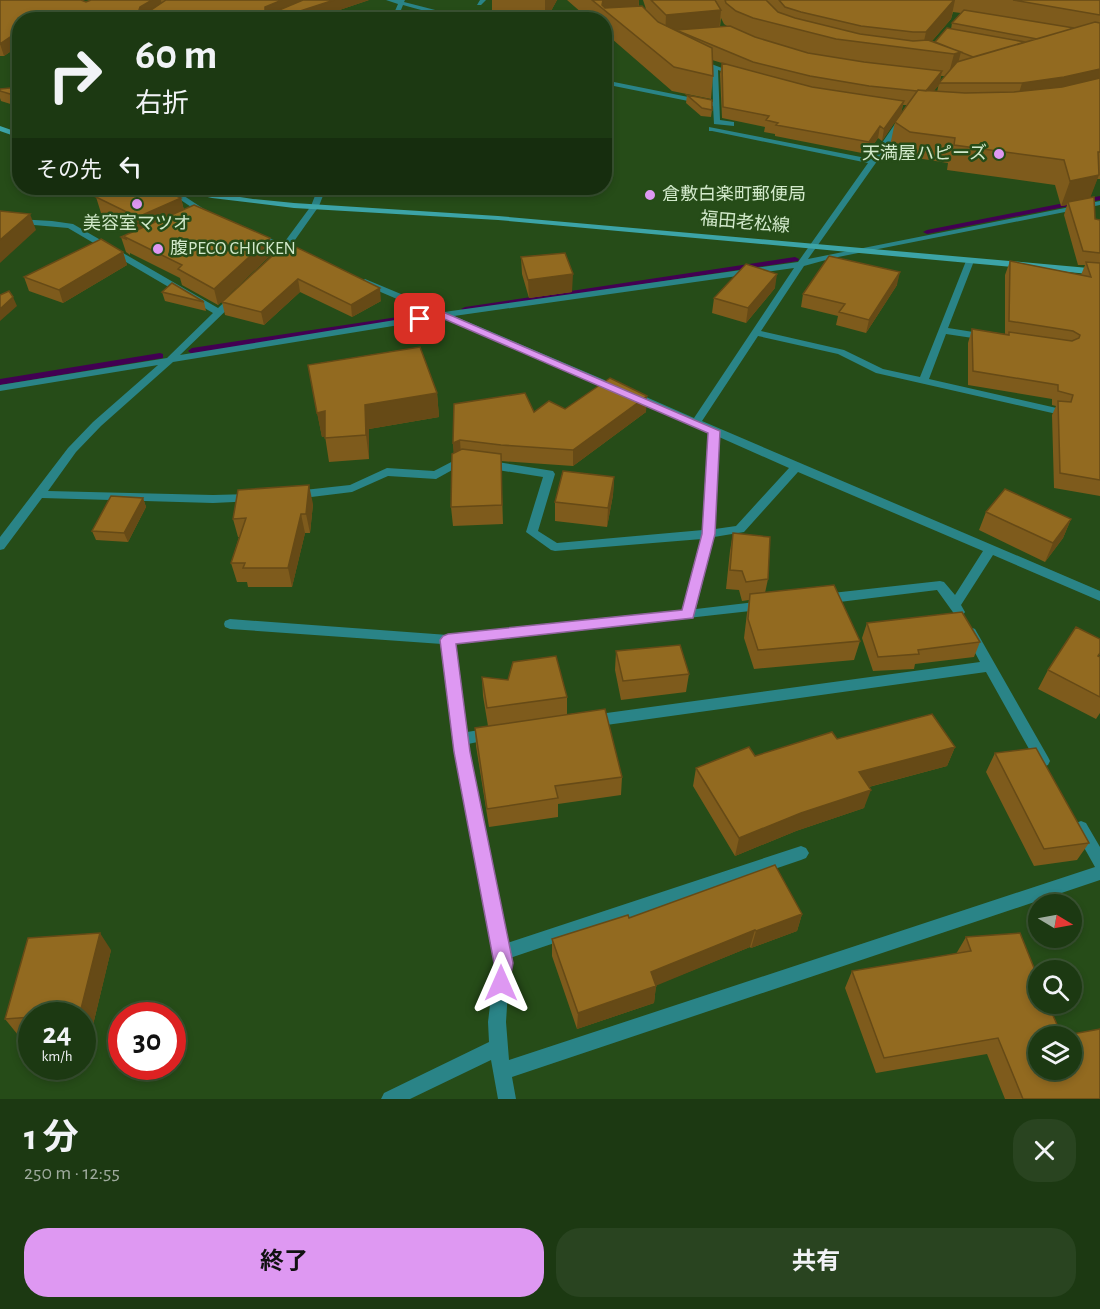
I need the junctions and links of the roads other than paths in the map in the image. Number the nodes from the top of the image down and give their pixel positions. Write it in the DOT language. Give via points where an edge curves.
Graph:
graph roads {
  1 [pos="389,0"];
  2 [pos="401,2"];
  3 [pos="436,12"];
  4 [pos="689,57"];
  5 [pos="715,68"];
  6 [pos="743,77"];
  7 [pos="612,84"];
  8 [pos="716,105"];
  9 [pos="903,119"];
  10 [pos="712,129"];
  11 [pos="751,129"];
  12 [pos="874,162"];
  13 [pos="178,195"];
  14 [pos="217,195"];
  15 [pos="319,195"];
  16 [pos="1100,203"];
  17 [pos="315,206"];
  18 [pos="204,212"];
  19 [pos="194,216"];
  20 [pos="218,219"];
  21 [pos="0,220"];
  22 [pos="247,232"];
  23 [pos="813,246"];
  24 [pos="123,247"];
  25 [pos="286,249"];
  26 [pos="861,250"];
  27 [pos="113,252"];
  28 [pos="308,258"];
  29 [pos="970,261"];
  30 [pos="801,264"];
  31 [pos="269,265"];
  32 [pos="1100,272"];
  33 [pos="352,277"];
  34 [pos="244,288"];
  35 [pos="219,312"];
  36 [pos="443,315"];
  37 [pos="942,330"];
  38 [pos="755,333"];
  39 [pos="999,339"];
  40 [pos="171,359"];
  41 [pos="923,381"];
  42 [pos="0,388"];
  43 [pos="1061,412"];
  44 [pos="696,422"];
  45 [pos="714,431"];
  46 [pos="796,467"];
  47 [pos="39,494"];
  48 [pos="282,496"];
  49 [pos="259,497"];
  50 [pos="709,534"];
  51 [pos="0,546"];
  52 [pos="991,549"];
  53 [pos="1100,596"];
  54 [pos="814,600"];
  55 [pos="779,604"];
  56 [pos="955,605"];
  57 [pos="688,615"];
  58 [pos="230,624"];
  59 [pos="448,640"];
  60 [pos="989,666"];
  61 [pos="578,723"];
  62 [pos="507,732"];
  63 [pos="460,739"];
  64 [pos="1048,769"];
  65 [pos="1071,811"];
  66 [pos="801,853"];
  67 [pos="1100,862"];
  68 [pos="1100,873"];
  69 [pos="501,953"];
  70 [pos="498,1047"];
  71 [pos="502,1071"];
  72 [pos="390,1099"];
  73 [pos="507,1099"];
  1 -- 2 [label="street"];
  2 -- 3 [label="street"];
  4 -- 5 [label="street"];
  5 -- 6 [label="street"];
  5 -- 8 [label="street"];
  7 -- 8 [label="street"];
  8 -- 11 [label="street" via="717,122"];
  9 -- 12 [label="street"];
  10 -- 12 [label="street"];
  12 -- 23 [label="street"];
  13 -- 18 [label="street"];
  14 -- 17 [label="main road, 福田老松線"];
  15 -- 17 [label="street"];
  16 -- 26 [label="street"];
  17 -- 23 [label="main road, 福田老松線" via="467,215"];
  17 -- 25 [label="street"];
  18 -- 19 [label="street"];
  18 -- 20 [label="street"];
  21 -- 27 [label="street" via="70,226"];
  22 -- 25 [label="street"];
  23 -- 26 [label="main road, 福田老松線"];
  23 -- 30 [label="street"];
  24 -- 27 [label="street"];
  25 -- 28 [label="street"];
  25 -- 31 [label="street"];
  26 -- 29 [label="main road, 福田老松線"];
  26 -- 30 [label="street"];
  27 -- 35 [label="street"];
  29 -- 32 [label="main road, 福田老松線"];
  29 -- 37 [label="street"];
  30 -- 36 [label="street"];
  30 -- 38 [label="street"];
  33 -- 36 [label="street"];
  34 -- 35 [label="street"];
  35 -- 40 [label="street"];
  36 -- 40 [label="street"];
  36 -- 44 [label="street"];
  37 -- 39 [label="street"];
  37 -- 41 [label="street"];
  38 -- 41 [label="street" via="841,352 880,371"];
  38 -- 44 [label="street"];
  40 -- 42 [label="street"];
  40 -- 47 [label="street" via="72,450"];
  41 -- 43 [label="street"];
  44 -- 45 [label="street"];
  45 -- 46 [label="street"];
  45 -- 50 [label="street"];
  46 -- 50 [label="street" via="740,529"];
  46 -- 52 [label="street"];
  47 -- 49 [label="street"];
  47 -- 51 [label="street"];
  48 -- 50 [label="street" via="352,488 387,472 436,475 461,461 549,474 532,532 555,547"];
  50 -- 57 [label="street"];
  52 -- 53 [label="street"];
  52 -- 56 [label="street"];
  54 -- 56 [label="street" via="940,585"];
  55 -- 57 [label="street"];
  56 -- 60 [label="street"];
  57 -- 59 [label="street"];
  58 -- 59 [label="street"];
  59 -- 63 [label="street"];
  60 -- 61 [label="street"];
  60 -- 64 [label="street"];
  62 -- 63 [label="street"];
  63 -- 69 [label="street"];
  65 -- 67 [label="street"];
  66 -- 69 [label="street"];
  68 -- 71 [label="street"];
  69 -- 70 [label="street"];
  70 -- 71 [label="street"];
  70 -- 72 [label="street"];
  71 -- 73 [label="street"];
}
